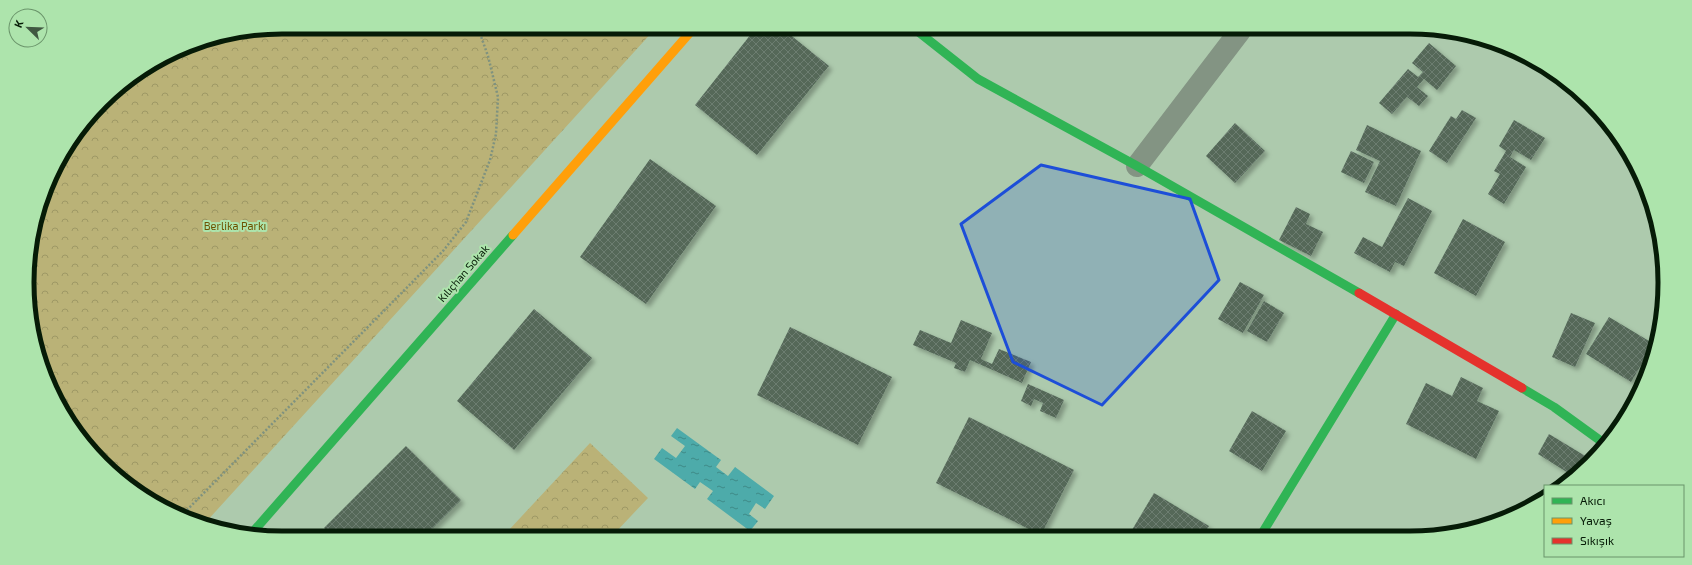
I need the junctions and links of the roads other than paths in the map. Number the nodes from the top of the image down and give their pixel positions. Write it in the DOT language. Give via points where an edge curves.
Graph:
graph roads {
  1 [pos="689,34"];
  2 [pos="921,34"];
  3 [pos="1238,34"];
  4 [pos="1137,166"];
  5 [pos="1396,314"];
  6 [pos="1601,441"];
  7 [pos="255,529"];
  8 [pos="1263,531"];
  1 -- 7 [label="street, Kılıçhan Sokak"];
  2 -- 4 [label="street" via="978,79"];
  3 -- 4 [label="street"];
  4 -- 5 [label="street"];
  5 -- 6 [label="street" via="1554,407"];
  5 -- 8 [label="street"];
}
